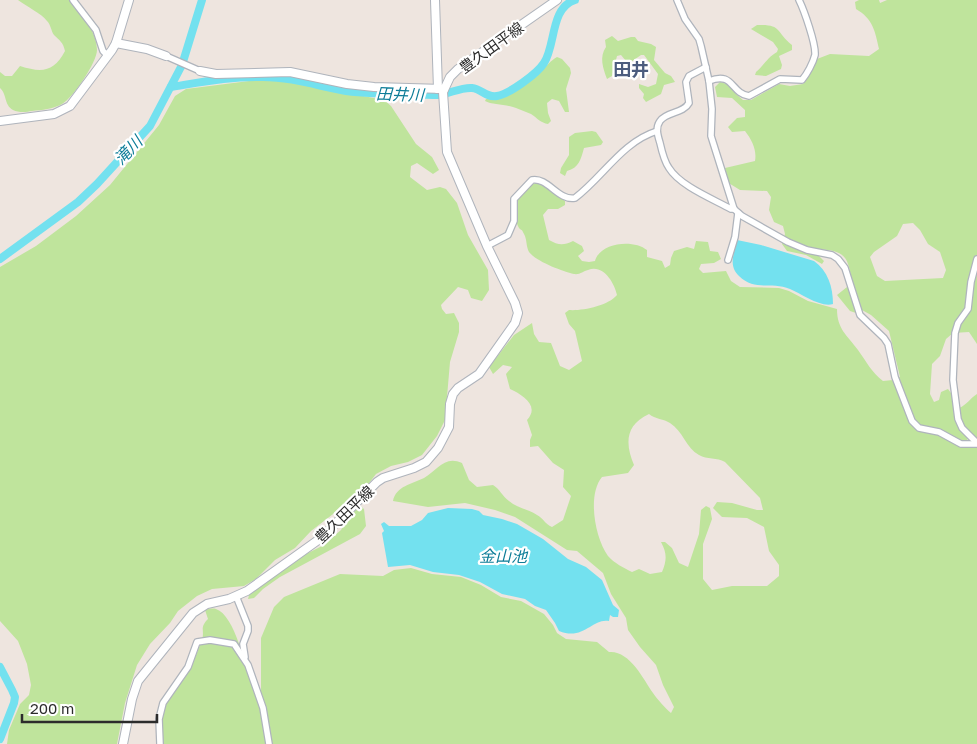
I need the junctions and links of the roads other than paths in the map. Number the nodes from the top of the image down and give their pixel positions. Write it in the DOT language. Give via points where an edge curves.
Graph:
graph roads {
  1 [pos="73,0"];
  2 [pos="129,0"];
  3 [pos="435,0"];
  4 [pos="557,0"];
  5 [pos="677,0"];
  6 [pos="799,0"];
  7 [pos="116,43"];
  8 [pos="108,56"];
  9 [pos="166,56"];
  10 [pos="706,67"];
  11 [pos="200,71"];
  12 [pos="709,80"];
  13 [pos="442,92"];
  14 [pos="0,121"];
  15 [pos="657,131"];
  16 [pos="736,211"];
  17 [pos="487,246"];
  18 [pos="977,259"];
  19 [pos="728,260"];
  20 [pos="977,444"];
  21 [pos="236,596"];
  22 [pos="245,659"];
  23 [pos="123,744"];
  24 [pos="160,744"];
  25 [pos="269,744"];
  1 -- 8 [label="street" via="96,30"];
  2 -- 7 [label="main road"];
  3 -- 13 [label="main road"];
  4 -- 13 [label="main road, 豊久田平線" via="458,69"];
  5 -- 10 [label="street" via="698,39"];
  6 -- 12 [label="street" via="814,48 813,60 802,80 780,79 749,96 739,93 727,79"];
  7 -- 8 [label="main road"];
  7 -- 9 [label="main road"];
  8 -- 14 [label="main road" via="70,106 54,114"];
  9 -- 11 [label="street"];
  10 -- 12 [label="street"];
  10 -- 15 [label="street" via="689,76 686,82 687,106 661,119"];
  11 -- 13 [label="main road" via="216,74 290,72 368,87"];
  12 -- 16 [label="street" via="711,136"];
  13 -- 17 [label="main road, 豊久田平線" via="447,152"];
  15 -- 16 [label="street" via="670,170 699,191"];
  15 -- 17 [label="street" via="642,137 618,156 574,198 566,199 538,180 532,180 514,199 514,221 508,235"];
  16 -- 19 [label="street" via="735,237"];
  16 -- 20 [label="street" via="788,242 838,259 845,268 860,314 888,344 895,377 912,421 919,428 939,432 961,444"];
  17 -- 21 [label="main road, 豊久田平線" via="520,309 516,323 479,374 453,394 449,427 438,448 426,462 377,482 321,538"];
  18 -- 20 [label="street" via="968,309 955,333 953,380 958,419"];
  21 -- 22 [label="street" via="248,626 243,644"];
  21 -- 23 [label="main road, 豊久田平線" via="207,604 193,613 143,676 135,688"];
  22 -- 24 [label="street" via="234,644 210,640 197,642 188,667 163,704 159,719"];
  22 -- 25 [label="street" via="262,708"];
}
